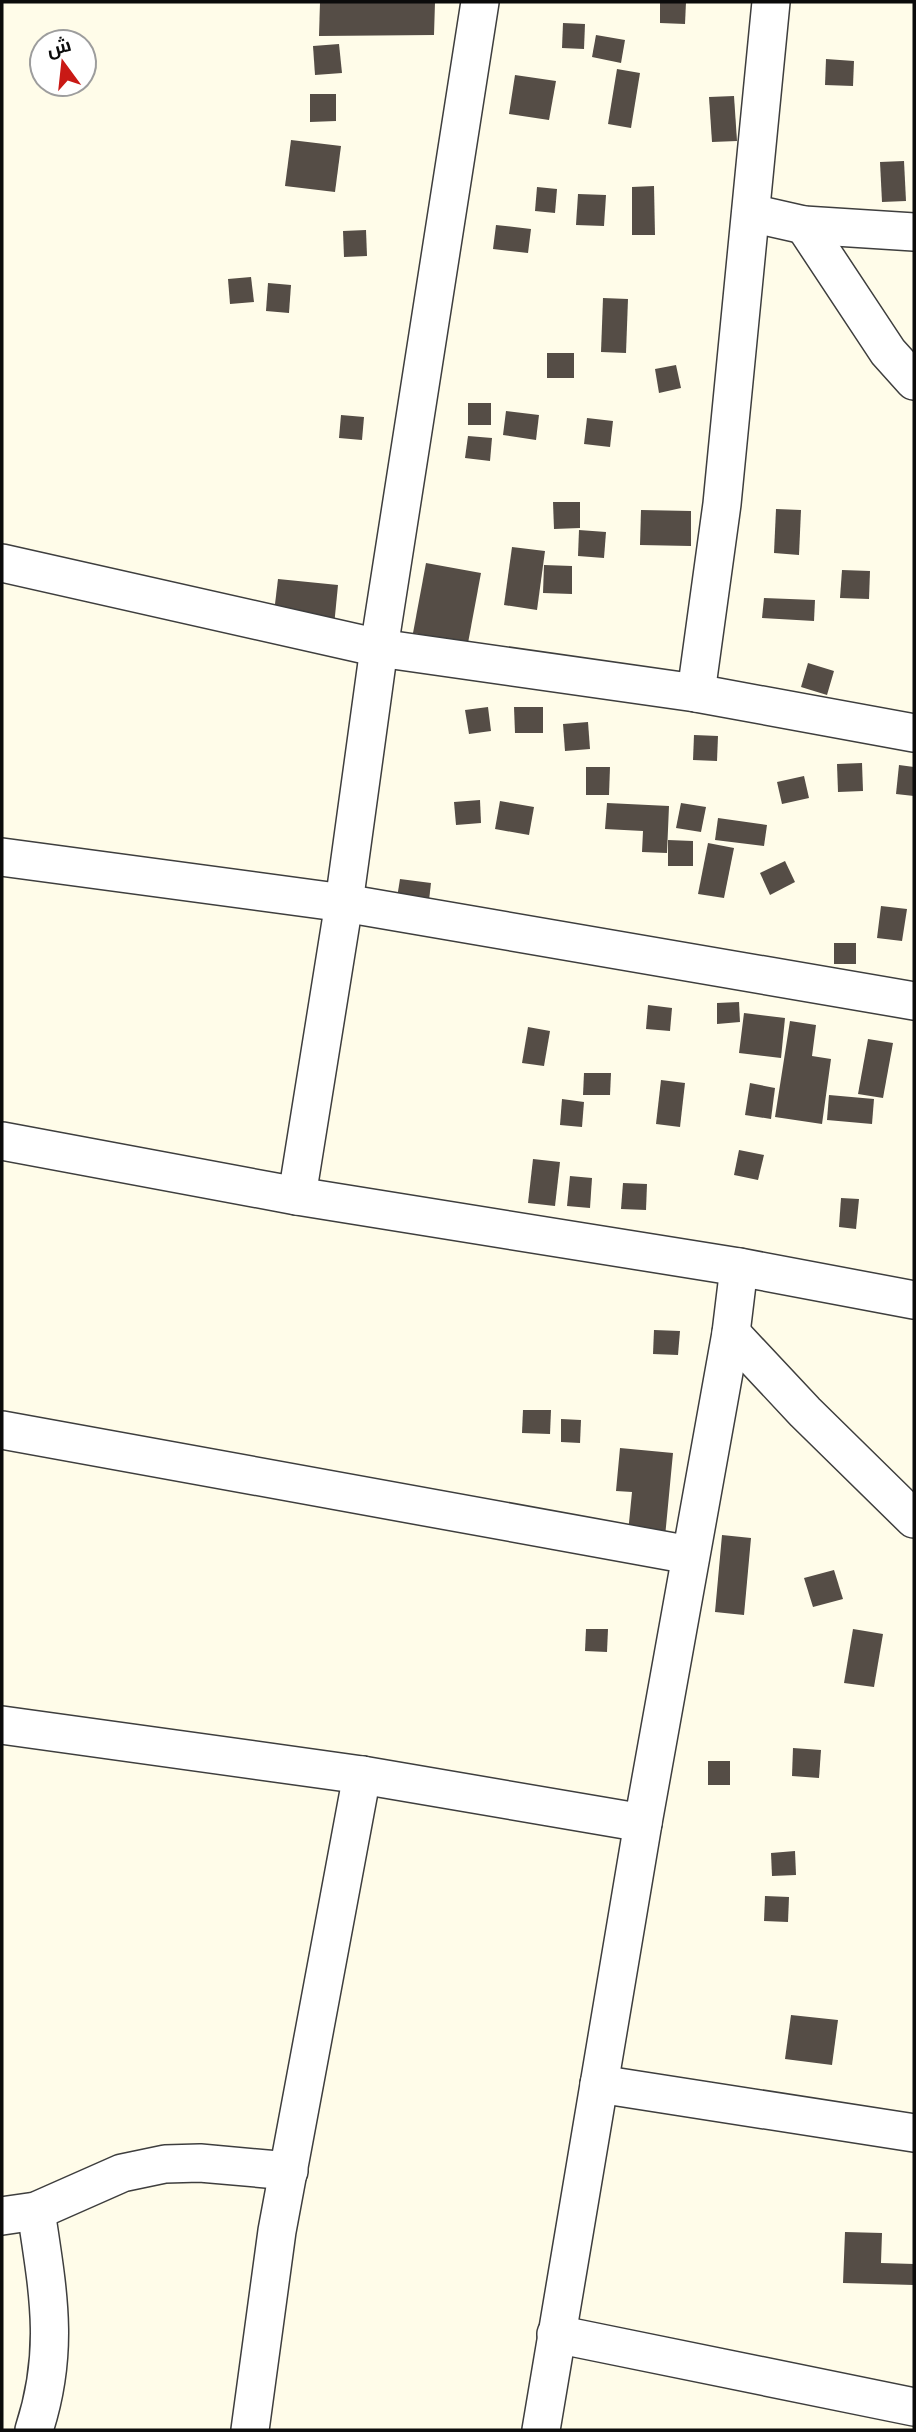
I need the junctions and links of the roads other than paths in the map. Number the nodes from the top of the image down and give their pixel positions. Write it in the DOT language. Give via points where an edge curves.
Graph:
graph roads {
  1 [pos="480,2"];
  2 [pos="771,2"];
  3 [pos="751,213"];
  4 [pos="804,225"];
  5 [pos="914,232"];
  6 [pos="914,381"];
  7 [pos="2,563"];
  8 [pos="379,648"];
  9 [pos="696,693"];
  10 [pos="914,733"];
  11 [pos="2,857"];
  12 [pos="344,903"];
  13 [pos="914,1001"];
  14 [pos="2,1141"];
  15 [pos="297,1196"];
  16 [pos="739,1268"];
  17 [pos="914,1300"];
  18 [pos="731,1333"];
  19 [pos="2,1430"];
  20 [pos="914,1519"];
  21 [pos="690,1555"];
  22 [pos="2,1725"];
  23 [pos="362,1775"];
  24 [pos="643,1823"];
  25 [pos="599,2084"];
  26 [pos="914,2133"];
  27 [pos="289,2171"];
  28 [pos="19,2213"];
  29 [pos="556,2334"];
  30 [pos="914,2407"];
  31 [pos="34,2430"];
  32 [pos="250,2430"];
  33 [pos="541,2430"];
  1 -- 8 [label="street"];
  2 -- 3 [label="street"];
  3 -- 4 [label="street"];
  3 -- 9 [label="street" via="722,504"];
  4 -- 5 [label="street"];
  4 -- 6 [label="street" via="888,352"];
  7 -- 8 [label="street"];
  8 -- 9 [label="street"];
  8 -- 12 [label="street"];
  9 -- 10 [label="street"];
  11 -- 12 [label="street"];
  12 -- 13 [label="street"];
  12 -- 15 [label="street"];
  14 -- 15 [label="street"];
  15 -- 16 [label="street"];
  16 -- 17 [label="street"];
  16 -- 18 [label="street"];
  18 -- 20 [label="street"];
  18 -- 21 [label="street"];
  19 -- 21 [label="street"];
  21 -- 24 [label="street"];
  22 -- 23 [label="street"];
  23 -- 24 [label="street"];
  23 -- 27 [label="street"];
  24 -- 25 [label="street"];
  25 -- 26 [label="street"];
  25 -- 29 [label="street"];
  27 -- 28 [label="street" via="164,2164 122,2173"];
  27 -- 32 [label="street"];
  28 -- 31 [label="street" via="49,2301 50,2358"];
  29 -- 30 [label="street"];
  29 -- 33 [label="street"];
}
